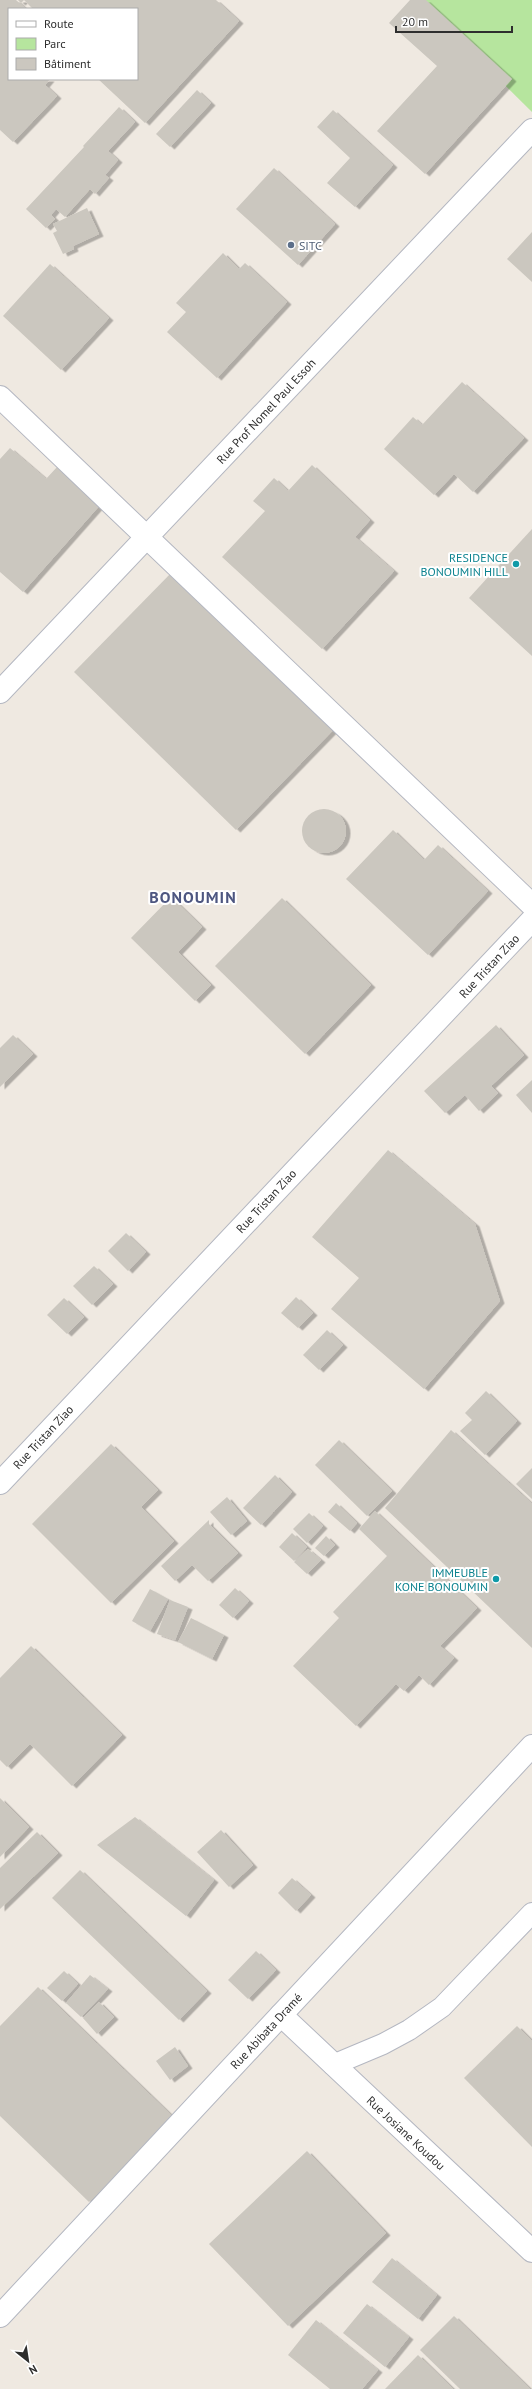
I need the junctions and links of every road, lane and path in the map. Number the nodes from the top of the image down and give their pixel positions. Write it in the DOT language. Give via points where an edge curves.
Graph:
graph roads {
  1 [pos="532,130"];
  2 [pos="0,397"];
  3 [pos="147,537"];
  4 [pos="0,692"];
  5 [pos="532,905"];
  6 [pos="532,920"];
  7 [pos="0,1483"];
  8 [pos="532,1746"];
  9 [pos="532,1913"];
  10 [pos="281,2015"];
  11 [pos="333,2064"];
  12 [pos="532,2251"];
  13 [pos="0,2316"];
  1 -- 3 [label="street, Rue Prof Nomel Paul Essoh"];
  2 -- 3 [label="street"];
  3 -- 4 [label="street, Rue Prof Nomel Paul Essoh"];
  3 -- 5 [label="street"];
  6 -- 7 [label="street, Rue Tristan Ziao"];
  8 -- 10 [label="street, Rue Abibata Dramé"];
  9 -- 11 [label="lane" via="442,2007 383,2044"];
  10 -- 11 [label="street, Rue Josiane Koudou"];
  10 -- 13 [label="street, Rue Abibata Dramé"];
  11 -- 12 [label="street, Rue Josiane Koudou"];
}
